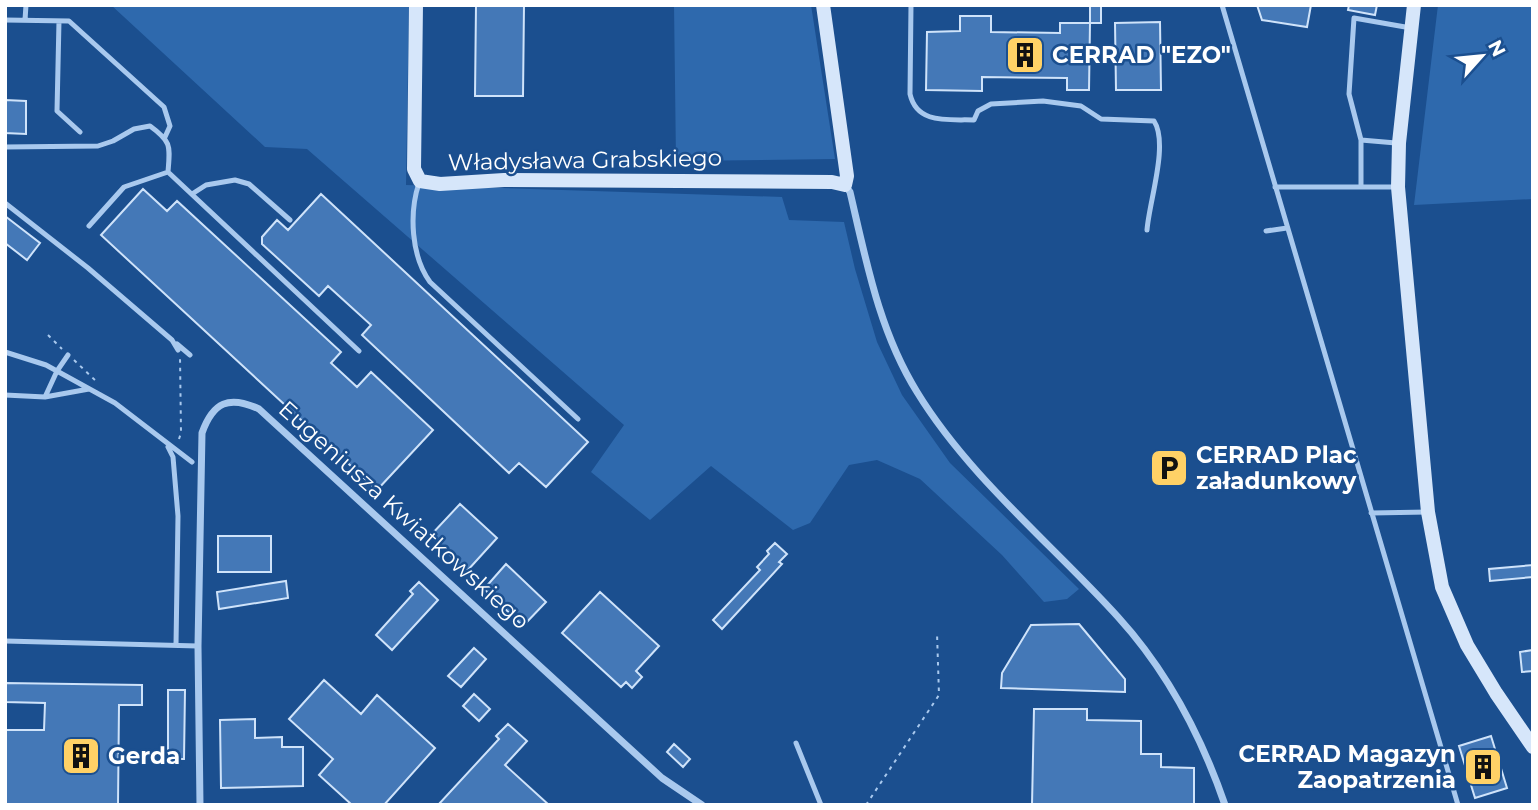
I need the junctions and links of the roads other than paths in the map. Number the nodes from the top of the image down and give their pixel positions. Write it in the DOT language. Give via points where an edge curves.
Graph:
graph roads {
  1 [pos="26,5"];
  2 [pos="416,5"];
  3 [pos="823,5"];
  4 [pos="911,5"];
  5 [pos="1222,5"];
  6 [pos="1414,5"];
  7 [pos="5,20"];
  8 [pos="25,20"];
  9 [pos="59,21"];
  10 [pos="1411,28"];
  11 [pos="80,132"];
  12 [pos="165,137"];
  13 [pos="1361,140"];
  14 [pos="1399,144"];
  15 [pos="5,147"];
  16 [pos="168,172"];
  17 [pos="420,181"];
  18 [pos="845,185"];
  19 [pos="1361,186"];
  20 [pos="1275,187"];
  21 [pos="1398,187"];
  22 [pos="192,194"];
  23 [pos="5,203"];
  24 [pos="290,220"];
  25 [pos="89,226"];
  26 [pos="1287,228"];
  27 [pos="1147,230"];
  28 [pos="1266,231"];
  29 [pos="172,340"];
  30 [pos="178,349"];
  31 [pos="359,351"];
  32 [pos="5,352"];
  33 [pos="68,355"];
  34 [pos="190,355"];
  35 [pos="57,371"];
  36 [pos="89,389"];
  37 [pos="5,395"];
  38 [pos="45,397"];
  39 [pos="578,419"];
  40 [pos="166,444"];
  41 [pos="192,462"];
  42 [pos="1428,512"];
  43 [pos="1371,513"];
  44 [pos="5,641"];
  45 [pos="176,645"];
  46 [pos="198,646"];
  47 [pos="796,743"];
  48 [pos="1533,747"];
  49 [pos="200,805"];
  50 [pos="702,805"];
  51 [pos="821,805"];
  52 [pos="1225,805"];
  53 [pos="1458,805"];
  1 -- 8 [label="lane"];
  2 -- 17 [label="street, Władysława Grabskiego" via="414,169"];
  3 -- 18 [label="street"];
  4 -- 27 [label="lane" via="910,94 917,111 924,115 974,120 978,111 990,104 1043,101 1081,106 1101,118 1154,121 1159,128 1159,162"];
  5 -- 20 [label="lane"];
  6 -- 10 [label="street"];
  7 -- 8 [label="lane"];
  8 -- 9 [label="lane"];
  9 -- 11 [label="lane" via="57,111"];
  9 -- 12 [label="lane" via="69,21 164,107 170,126"];
  10 -- 13 [label="lane" via="1354,18 1349,94"];
  10 -- 14 [label="street"];
  12 -- 15 [label="lane" via="150,126 97,146"];
  12 -- 16 [label="lane" via="170,146"];
  13 -- 14 [label="lane"];
  13 -- 19 [label="lane"];
  14 -- 21 [label="street"];
  16 -- 22 [label="lane"];
  16 -- 25 [label="lane" via="124,187"];
  17 -- 18 [label="street, Władysława Grabskiego"];
  17 -- 39 [label="lane" via="414,221 422,271"];
  18 -- 52 [label="street" via="882,317 917,394 945,433 1148,653 1186,711"];
  19 -- 20 [label="lane"];
  19 -- 21 [label="lane"];
  20 -- 26 [label="lane"];
  21 -- 42 [label="street"];
  22 -- 24 [label="lane" via="206,185 235,180 249,184"];
  22 -- 31 [label="lane"];
  23 -- 29 [label="lane"];
  26 -- 28 [label="lane"];
  26 -- 43 [label="lane"];
  29 -- 30 [label="lane"];
  29 -- 34 [label="lane"];
  32 -- 35 [label="lane"];
  33 -- 35 [label="lane"];
  35 -- 36 [label="lane"];
  35 -- 38 [label="lane"];
  36 -- 38 [label="lane"];
  36 -- 40 [label="lane" via="140,421"];
  37 -- 38 [label="lane"];
  40 -- 41 [label="lane"];
  40 -- 45 [label="lane" via="173,457 178,516"];
  42 -- 43 [label="lane"];
  42 -- 48 [label="street" via="1442,587 1453,617"];
  43 -- 53 [label="lane"];
  44 -- 45 [label="lane"];
  45 -- 46 [label="lane"];
  46 -- 49 [label="street, Eugeniusza Kwiatkowskiego"];
  46 -- 50 [label="street, Eugeniusza Kwiatkowskiego" via="202,433 216,408 244,402 259,409 662,778"];
  47 -- 51 [label="lane"];
}
